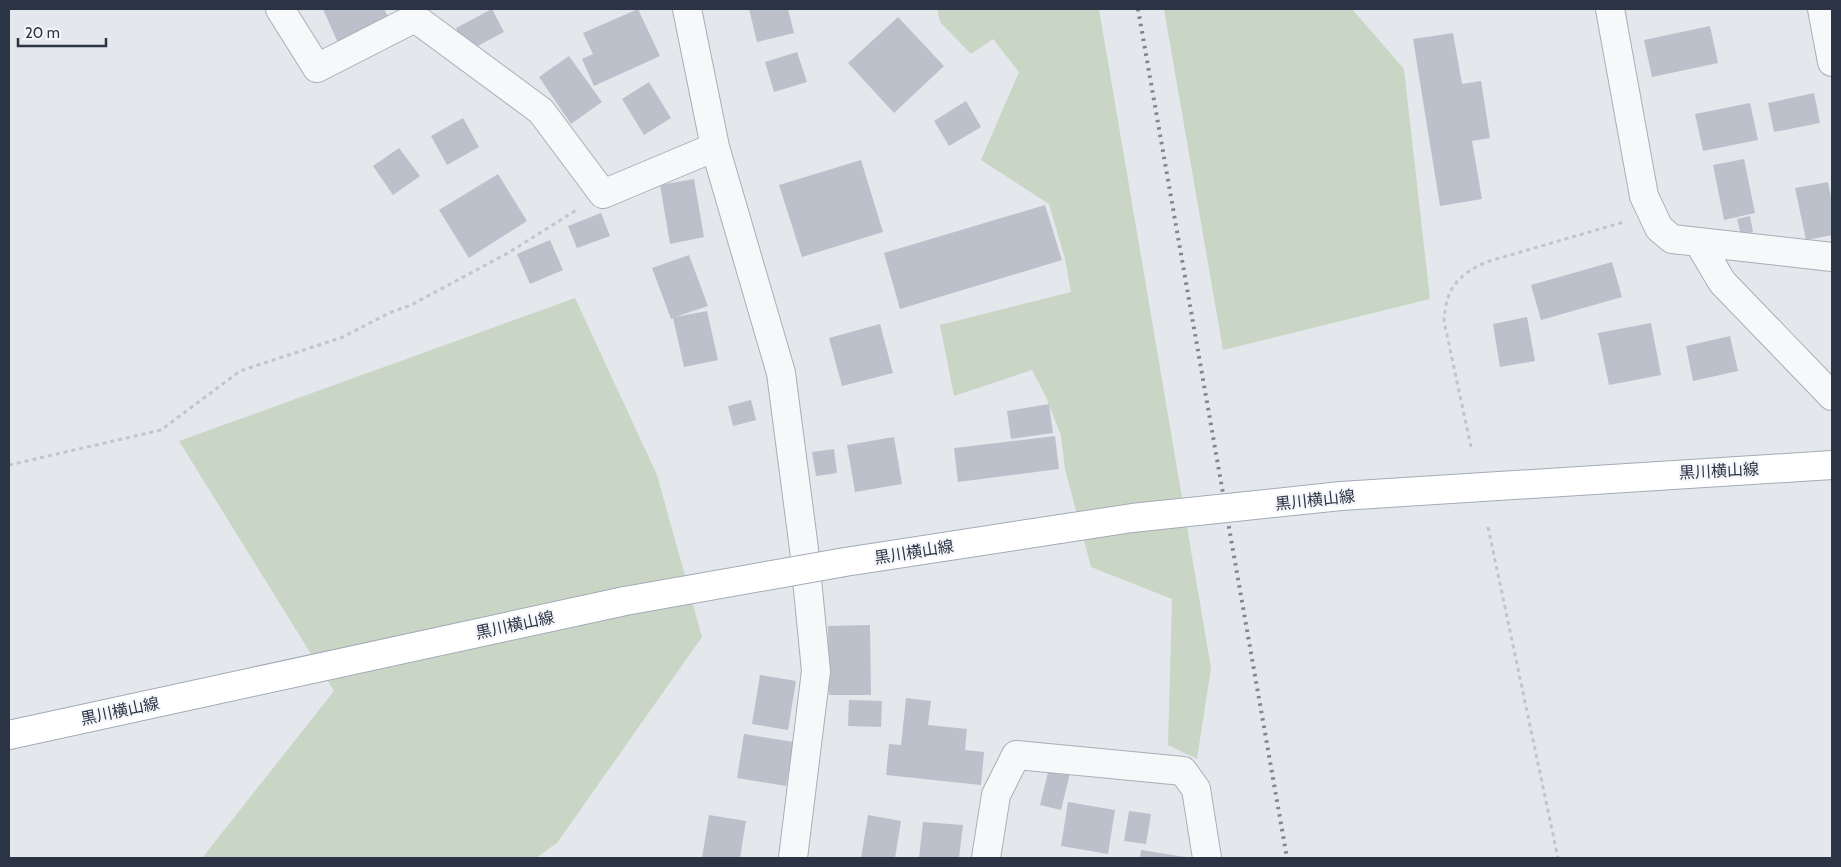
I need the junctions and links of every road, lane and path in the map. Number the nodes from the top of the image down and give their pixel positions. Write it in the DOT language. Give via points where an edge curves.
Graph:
graph roads {
  1 [pos="280,9"];
  2 [pos="687,9"];
  3 [pos="1610,9"];
  4 [pos="1822,9"];
  5 [pos="1832,62"];
  6 [pos="715,147"];
  7 [pos="602,194"];
  8 [pos="1651,214"];
  9 [pos="1699,243"];
  10 [pos="1832,258"];
  11 [pos="1832,396"];
  12 [pos="1471,446"];
  13 [pos="9,465"];
  14 [pos="1832,465"];
  15 [pos="1488,527"];
  16 [pos="9,735"];
  17 [pos="793,858"];
  18 [pos="986,858"];
  19 [pos="1207,858"];
  20 [pos="1558,858"];
  1 -- 7 [label="street" via="318,68 414,18 541,111"];
  2 -- 6 [label="street"];
  3 -- 8 [label="street" via="1644,196"];
  4 -- 5 [label="street"];
  6 -- 7 [label="street"];
  6 -- 17 [label="street" via="781,373 804,549 816,670"];
  7 -- 13 [label="path" via="508,252 411,305 343,337 240,371 161,430"];
  8 -- 9 [label="street" via="1659,228 1672,239"];
  8 -- 12 [label="path" via="1486,262 1464,273 1452,288 1445,303 1444,321"];
  9 -- 10 [label="street"];
  9 -- 11 [label="street" via="1722,282"];
  14 -- 16 [label="main road, 黒川横山線, bridge" via="1341,496 1132,518 845,562 625,601"];
  15 -- 20 [label="path"];
  18 -- 19 [label="street" via="996,795 1016,755 1183,771 1196,789"];
}
